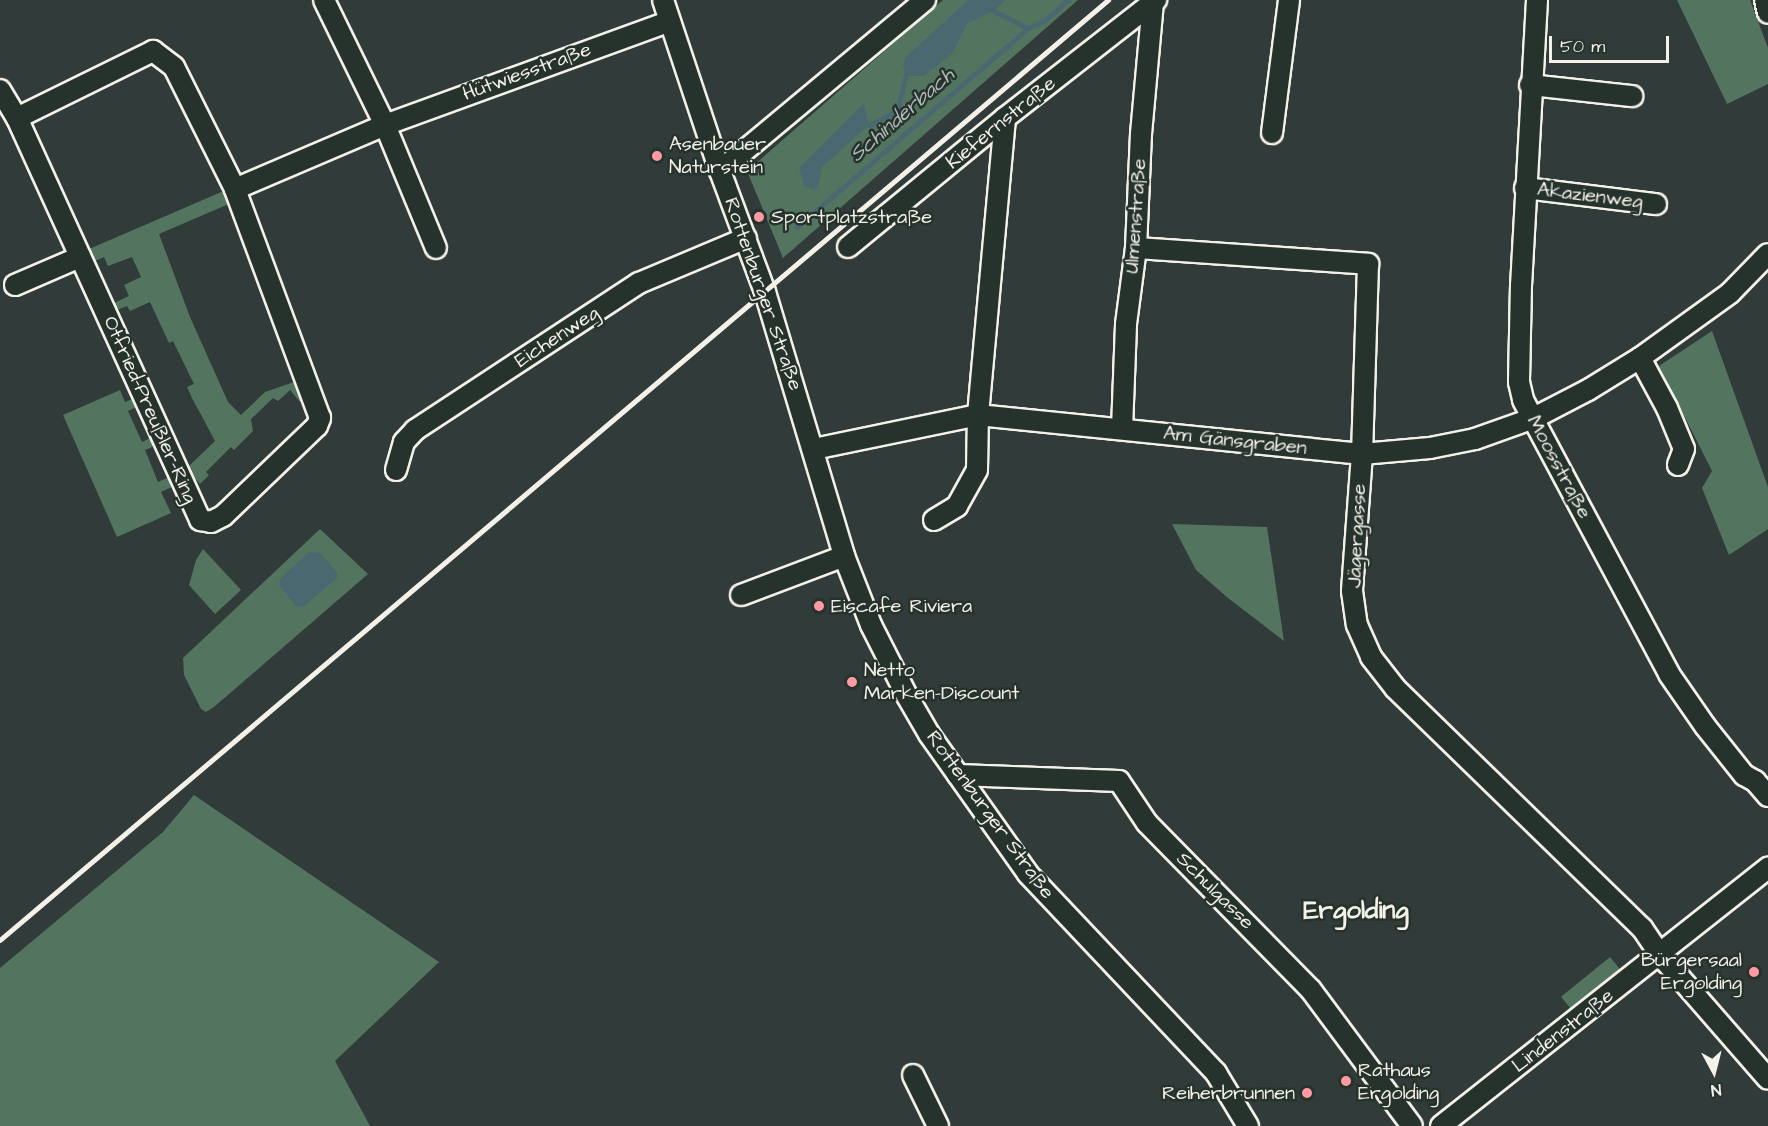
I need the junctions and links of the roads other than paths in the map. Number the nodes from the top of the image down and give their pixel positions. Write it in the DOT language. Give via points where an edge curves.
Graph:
graph roads {
  1 [pos="324,0"];
  2 [pos="663,0"];
  3 [pos="925,0"];
  4 [pos="1290,0"];
  5 [pos="1537,0"];
  6 [pos="1765,0"];
  7 [pos="1154,1"];
  8 [pos="1768,13"];
  9 [pos="670,21"];
  10 [pos="1530,85"];
  11 [pos="0,90"];
  12 [pos="1632,96"];
  13 [pos="17,118"];
  14 [pos="1005,118"];
  15 [pos="385,125"];
  16 [pos="1272,133"];
  17 [pos="720,171"];
  18 [pos="1525,188"];
  19 [pos="235,189"];
  20 [pos="1656,204"];
  21 [pos="746,238"];
  22 [pos="848,247"];
  23 [pos="436,248"];
  24 [pos="1136,248"];
  25 [pos="1768,254"];
  26 [pos="80,257"];
  27 [pos="15,285"];
  28 [pos="1640,358"];
  29 [pos="978,415"];
  30 [pos="1534,418"];
  31 [pos="1122,429"];
  32 [pos="814,449"];
  33 [pos="1362,453"];
  34 [pos="1678,465"];
  35 [pos="396,470"];
  36 [pos="934,520"];
  37 [pos="844,556"];
  38 [pos="741,595"];
  39 [pos="958,775"];
  40 [pos="1768,796"];
  41 [pos="1768,868"];
  42 [pos="1660,955"];
  43 [pos="913,1075"];
  44 [pos="1768,1079"];
  45 [pos="938,1126"];
  46 [pos="1248,1126"];
  47 [pos="1412,1126"];
  48 [pos="1441,1126"];
  1 -- 15 [label="street"];
  2 -- 9 [label="street, Rottenburger Straße"];
  3 -- 17 [label="street"];
  4 -- 16 [label="street"];
  5 -- 10 [label="street, Moosstraße"];
  6 -- 8 [label="street"];
  7 -- 14 [label="street, Kiefernstraße"];
  7 -- 24 [label="street, Ulmenstraße" via="1141,134"];
  9 -- 15 [label="street, Hütwiesstraße"];
  9 -- 17 [label="street, Rottenburger Straße"];
  10 -- 12 [label="street"];
  10 -- 18 [label="street, Moosstraße"];
  11 -- 13 [label="street, Otfried-Preußler-Ring"];
  13 -- 19 [label="street, Otfried-Preußler-Ring" via="153,51 174,67"];
  13 -- 26 [label="street, Otfried-Preußler-Ring"];
  14 -- 22 [label="street, Kiefernstraße"];
  14 -- 29 [label="street"];
  15 -- 19 [label="street, Hütwiesstraße"];
  15 -- 23 [label="street"];
  17 -- 21 [label="street, Rottenburger Straße"];
  18 -- 20 [label="street, Akazienweg"];
  18 -- 30 [label="street, Moosstraße" via="1519,382"];
  19 -- 26 [label="street, Otfried-Preußler-Ring" via="320,418 317,426 223,516 211,522 200,520"];
  21 -- 32 [label="street, Rottenburger Straße"];
  21 -- 35 [label="street, Eichenweg" via="639,283 415,430 404,442"];
  24 -- 31 [label="street, Ulmenstraße" via="1126,324"];
  24 -- 33 [label="street, Jägergasse" via="1368,264"];
  25 -- 28 [label="street, Am Gänsgraben" via="1730,293"];
  26 -- 27 [label="street"];
  28 -- 30 [label="street, Am Gänsgraben"];
  28 -- 34 [label="street" via="1684,448"];
  29 -- 31 [label="street, Am Gänsgraben"];
  29 -- 32 [label="street, Am Gänsgraben"];
  29 -- 36 [label="street" via="977,470 957,506"];
  30 -- 33 [label="street, Am Gänsgraben" via="1475,439 1430,448"];
  30 -- 40 [label="street, Moosstraße" via="1669,674 1744,775"];
  31 -- 33 [label="street, Am Gänsgraben"];
  32 -- 37 [label="street, Rottenburger Straße"];
  33 -- 42 [label="street, Jägergasse" via="1352,591 1357,625 1371,657 1395,688 1642,928"];
  37 -- 38 [label="street"];
  37 -- 39 [label="street, Rottenburger Straße" via="871,626 907,696"];
  39 -- 46 [label="street, Rottenburger Straße" via="1028,874 1216,1073"];
  39 -- 47 [label="street, Schulgasse" via="1119,781 1146,823 1311,990"];
  41 -- 42 [label="street, Lindenstraße"];
  42 -- 44 [label="street, Jägergasse"];
  42 -- 48 [label="street, Lindenstraße"];
  43 -- 45 [label="street"];
}
